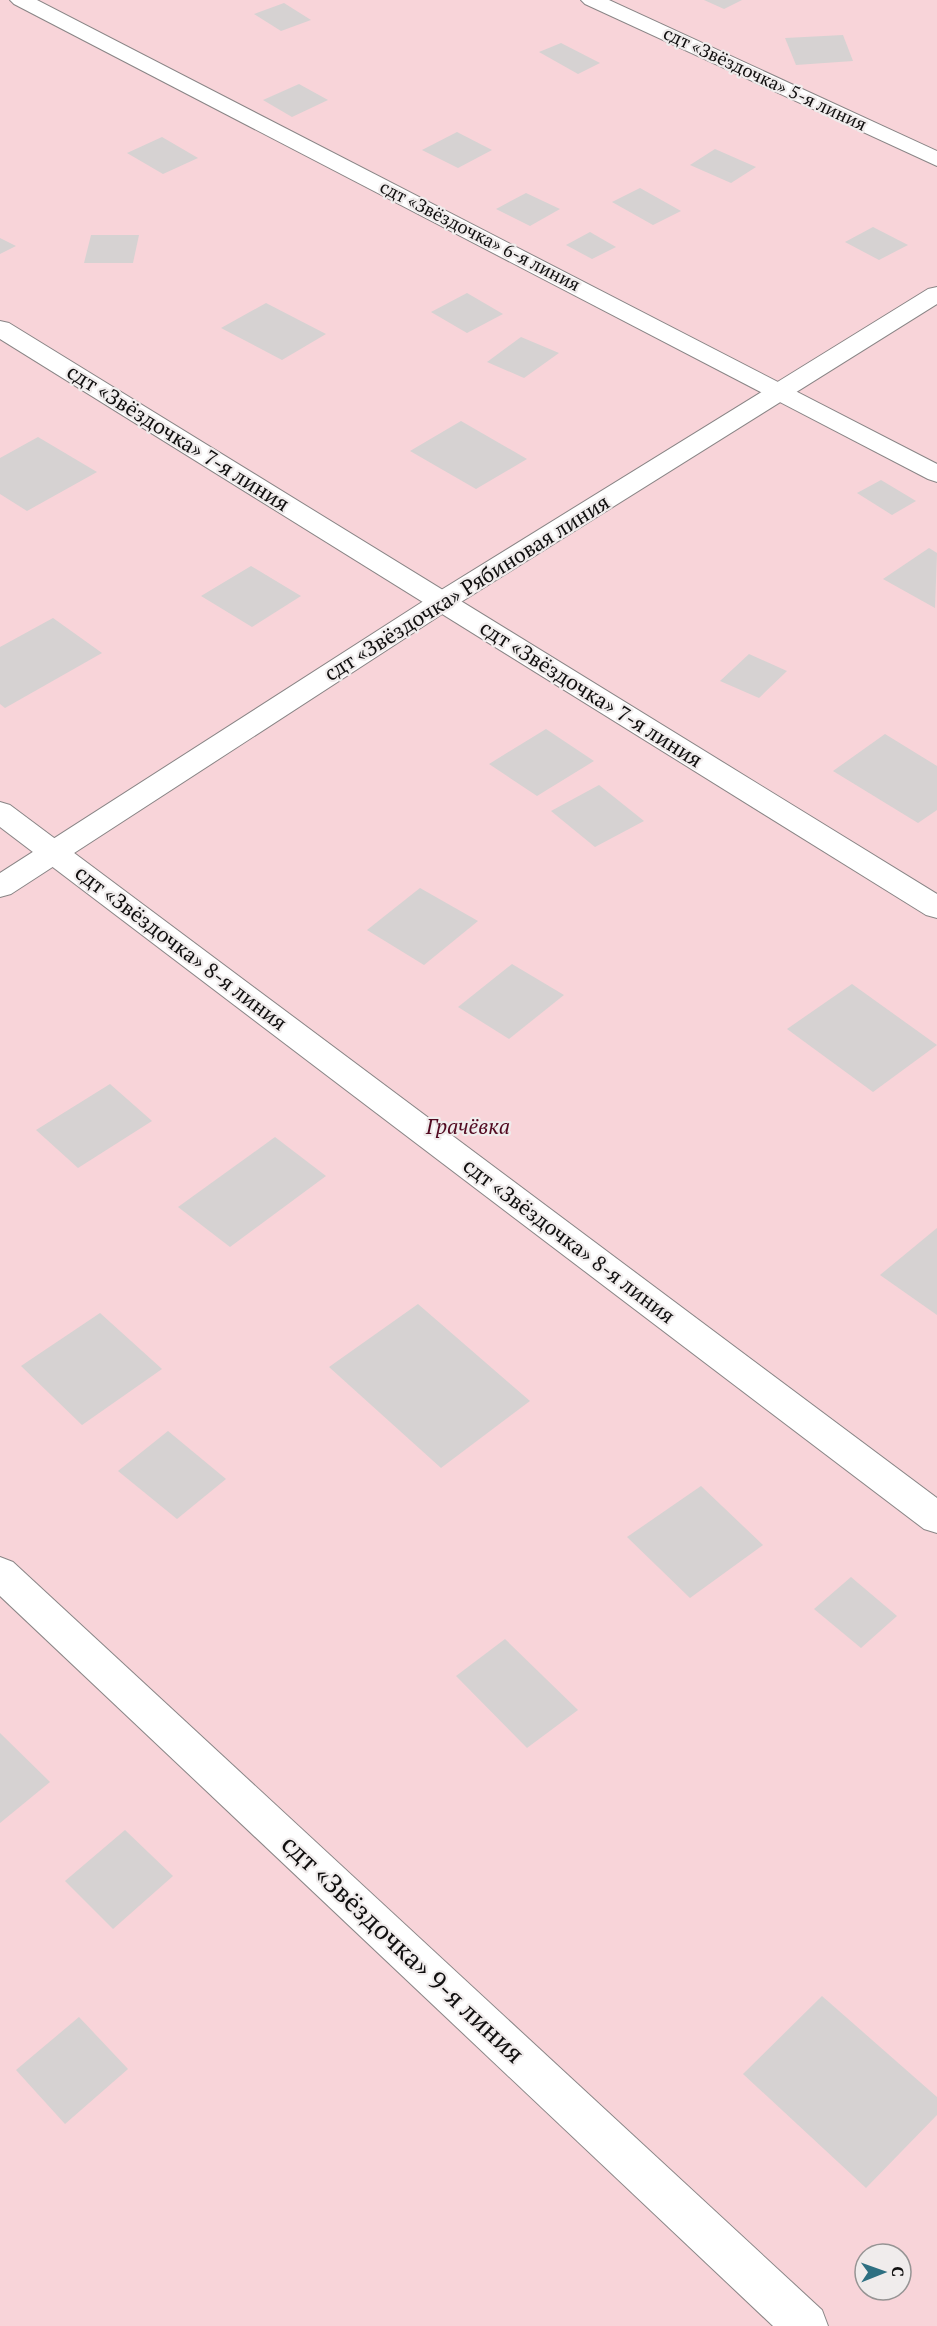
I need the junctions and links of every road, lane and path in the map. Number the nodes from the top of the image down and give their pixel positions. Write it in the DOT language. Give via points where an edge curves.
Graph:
graph roads {
  1 [pos="21,0"];
  2 [pos="592,0"];
  3 [pos="937,159"];
  4 [pos="937,294"];
  5 [pos="0,328"];
  6 [pos="780,391"];
  7 [pos="937,474"];
  8 [pos="442,601"];
  9 [pos="0,812"];
  10 [pos="54,853"];
  11 [pos="0,887"];
  12 [pos="937,908"];
  13 [pos="937,1518"];
  14 [pos="0,1573"];
  15 [pos="806,2326"];
  1 -- 6 [label="street, сдт «Звёздочка» 6-я линия"];
  2 -- 3 [label="street, сдт «Звёздочка» 5-я линия"];
  4 -- 6 [label="street, сдт «Звёздочка» Рябиновая линия"];
  5 -- 8 [label="street, сдт «Звёздочка» 7-я линия"];
  6 -- 7 [label="street, сдт «Звёздочка» 6-я линия"];
  6 -- 8 [label="street, сдт «Звёздочка» Рябиновая линия"];
  8 -- 10 [label="street, сдт «Звёздочка» Рябиновая линия"];
  8 -- 12 [label="street, сдт «Звёздочка» 7-я линия"];
  9 -- 10 [label="street, сдт «Звёздочка» 8-я линия"];
  10 -- 11 [label="street, сдт «Звёздочка» Рябиновая линия"];
  10 -- 13 [label="street, сдт «Звёздочка» 8-я линия"];
  14 -- 15 [label="street, сдт «Звёздочка» 9-я линия"];
}
